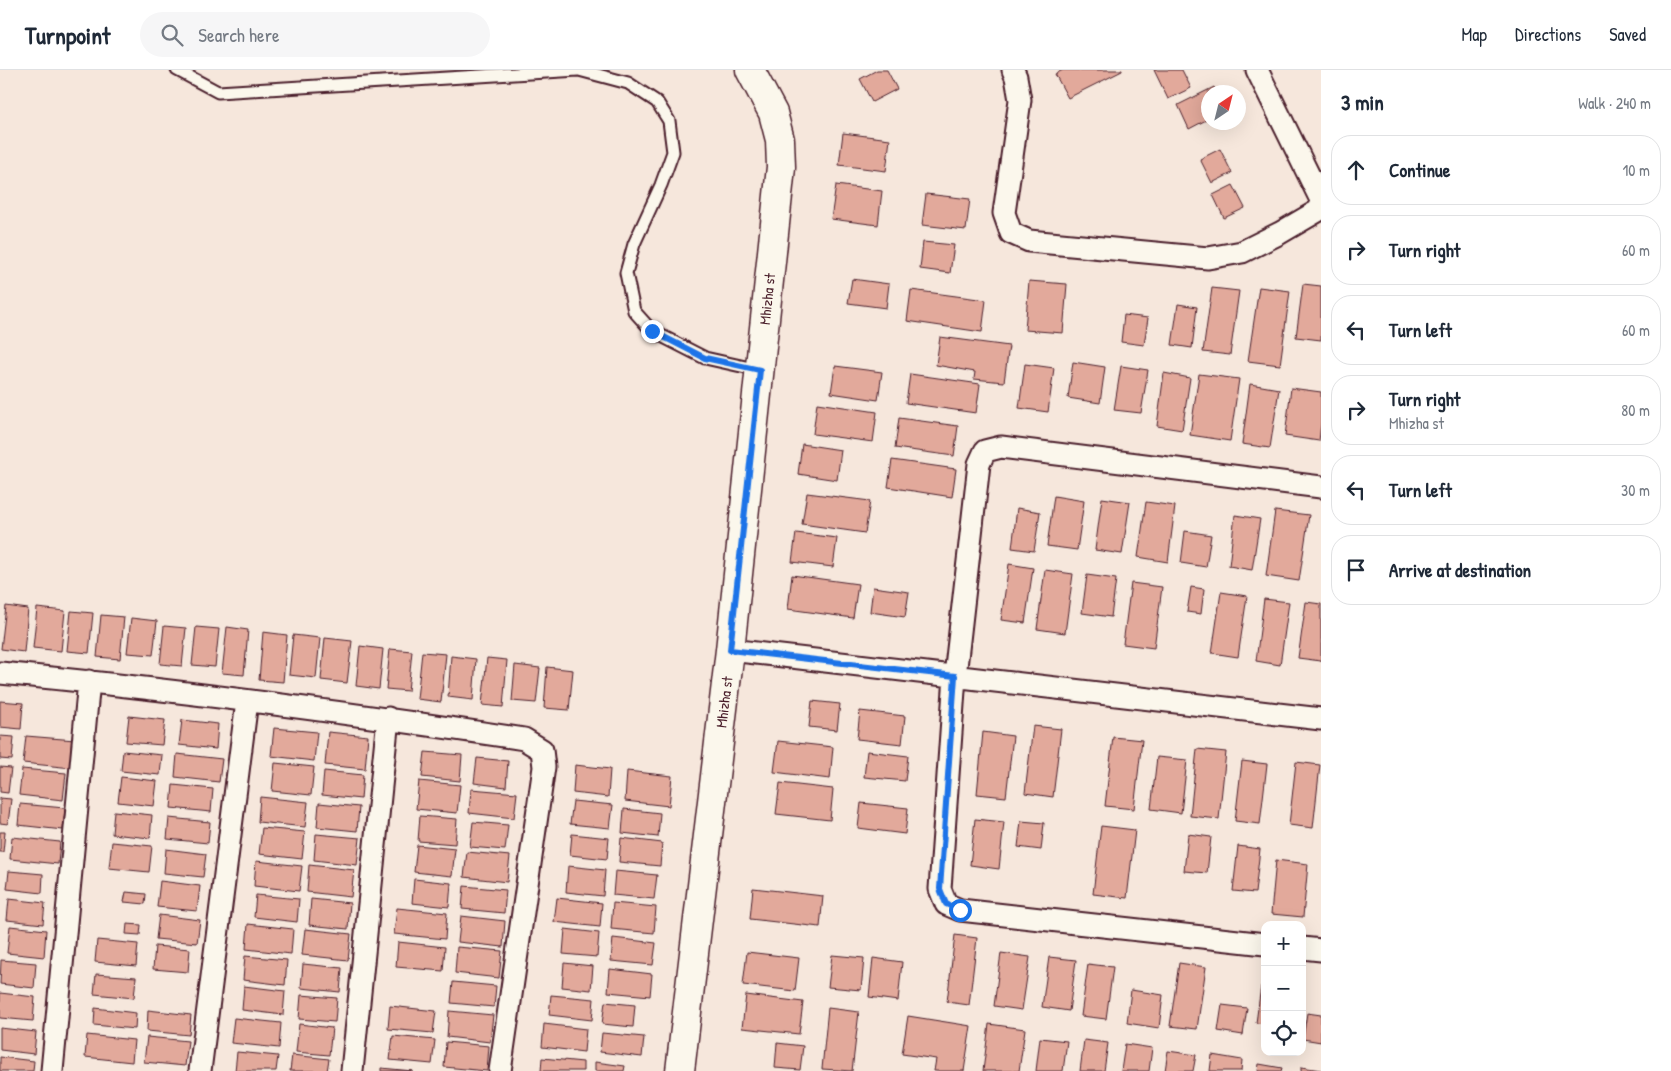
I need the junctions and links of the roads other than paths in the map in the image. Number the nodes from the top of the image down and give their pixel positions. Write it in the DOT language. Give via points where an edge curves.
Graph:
graph roads {
  1 [pos="177,70"];
  2 [pos="578,70"];
  3 [pos="750,70"];
  4 [pos="1013,70"];
  5 [pos="1257,70"];
  6 [pos="1321,200"];
  7 [pos="1321,209"];
  8 [pos="760,370"];
  9 [pos="1321,487"];
  10 [pos="730,650"];
  11 [pos="0,673"];
  12 [pos="955,676"];
  13 [pos="89,681"];
  14 [pos="247,701"];
  15 [pos="388,718"];
  16 [pos="1321,719"];
  17 [pos="1261,944"];
  18 [pos="1306,948"];
  19 [pos="1321,950"];
  20 [pos="52,1071"];
  21 [pos="200,1071"];
  22 [pos="352,1071"];
  23 [pos="500,1071"];
  24 [pos="680,1071"];
  1 -- 2 [label="lane" via="218,92"];
  2 -- 8 [label="lane" via="628,83 657,102 668,120 674,152 634,244 626,272 634,311 652,331 705,358"];
  3 -- 8 [label="street, Mhizha st" via="773,113 780,140 781,167"];
  4 -- 7 [label="street" via="1020,100 1004,213 1011,232 1028,241 1208,258 1242,252"];
  5 -- 6 [label="street"];
  8 -- 10 [label="street, Mhizha st"];
  9 -- 12 [label="street" via="1001,447 985,451 979,464"];
  10 -- 12 [label="street"];
  10 -- 24 [label="street, Mhizha st"];
  11 -- 13 [label="street"];
  12 -- 16 [label="street"];
  12 -- 17 [label="street" via="940,889 946,904 960,910"];
  13 -- 14 [label="street"];
  13 -- 20 [label="street"];
  14 -- 15 [label="street"];
  14 -- 21 [label="street"];
  15 -- 22 [label="street"];
  15 -- 23 [label="street" via="524,739 542,750 544,768"];
  18 -- 19 [label="street"];
}
